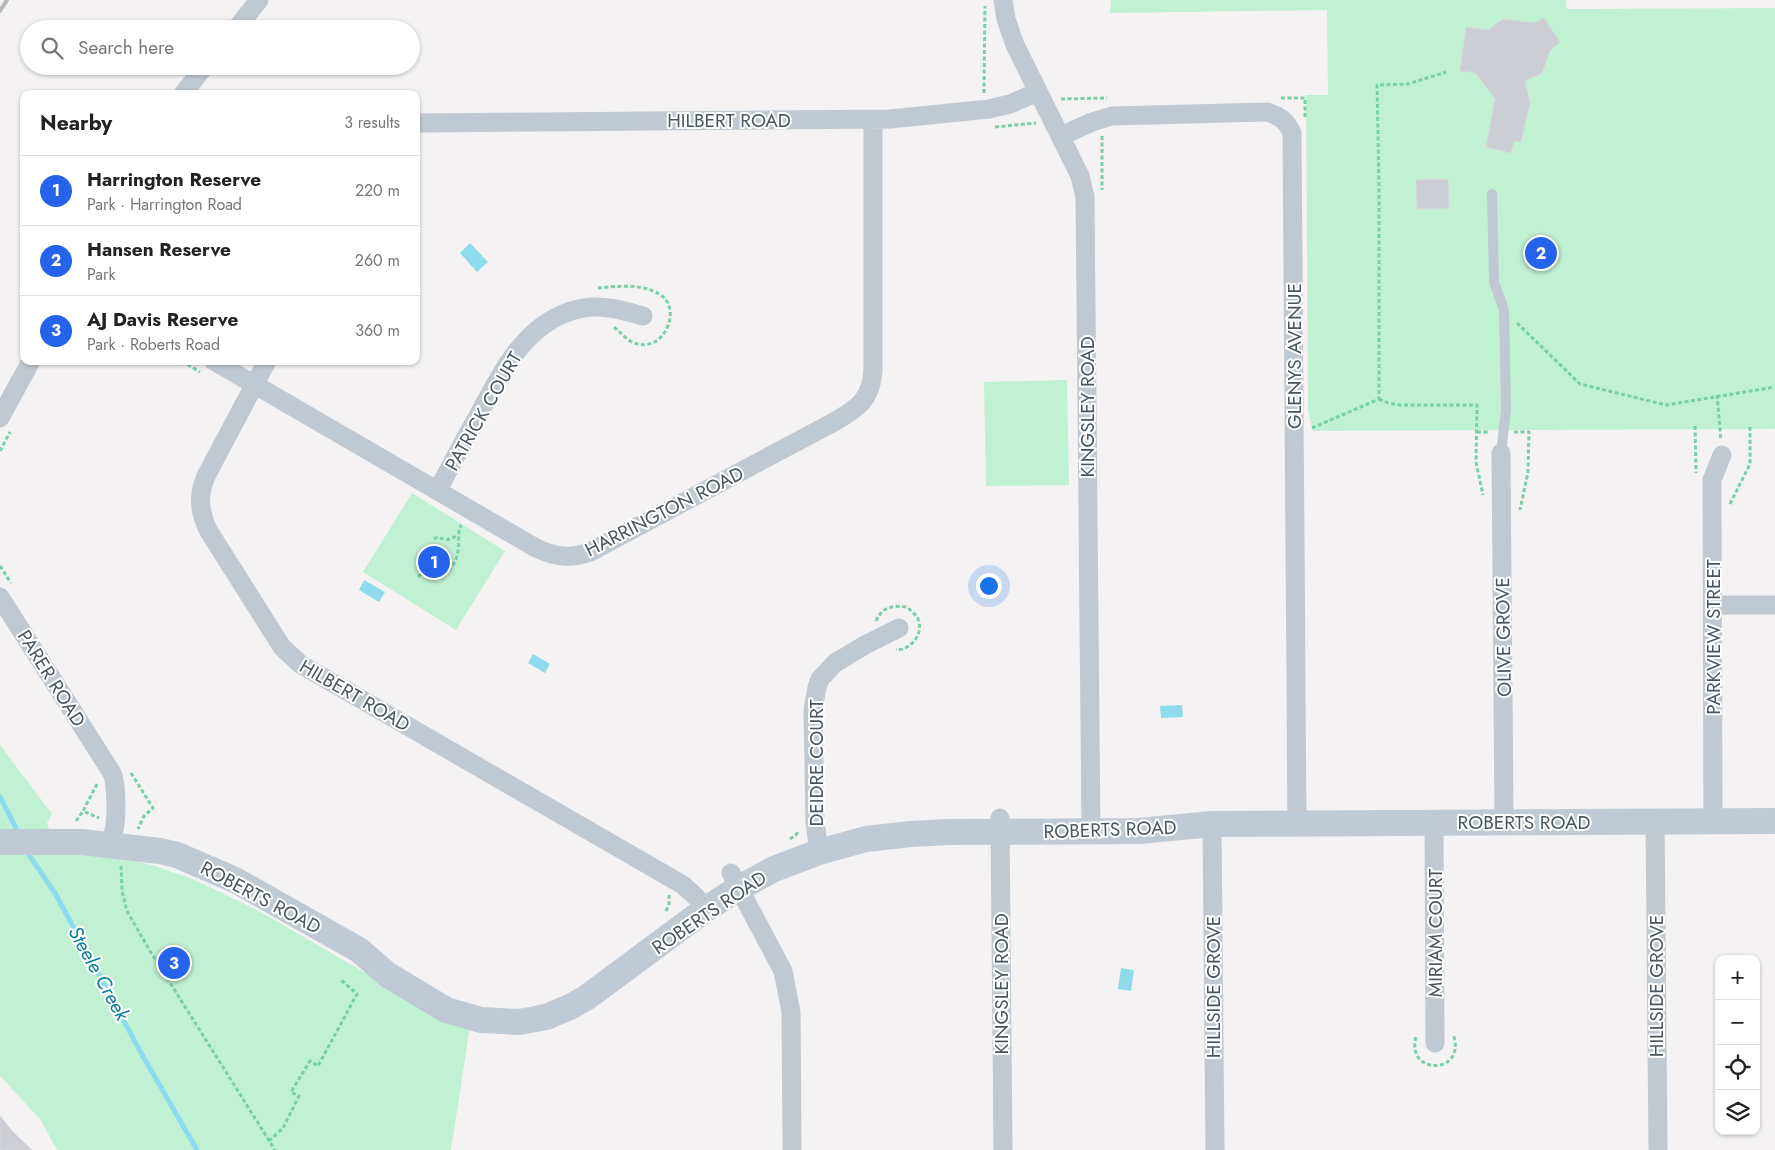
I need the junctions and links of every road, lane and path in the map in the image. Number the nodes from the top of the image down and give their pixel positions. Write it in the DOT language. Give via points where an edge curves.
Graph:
graph roads {
  1 [pos="259,0"];
  2 [pos="985,0"];
  3 [pos="1003,0"];
  4 [pos="243,20"];
  5 [pos="198,75"];
  6 [pos="186,90"];
  7 [pos="1038,92"];
  8 [pos="984,96"];
  9 [pos="873,119"];
  10 [pos="420,123"];
  11 [pos="1037,123"];
  12 [pos="993,127"];
  13 [pos="1061,136"];
  14 [pos="1492,194"];
  15 [pos="592,289"];
  16 [pos="1504,310"];
  17 [pos="643,316"];
  18 [pos="607,324"];
  19 [pos="29,365"];
  20 [pos="196,365"];
  21 [pos="265,365"];
  22 [pos="211,369"];
  23 [pos="254,384"];
  24 [pos="1775,387"];
  25 [pos="1717,395"];
  26 [pos="1379,399"];
  27 [pos="0,418"];
  28 [pos="1695,426"];
  29 [pos="1501,453"];
  30 [pos="1722,455"];
  31 [pos="1696,475"];
  32 [pos="438,490"];
  33 [pos="1483,496"];
  34 [pos="470,529"];
  35 [pos="458,536"];
  36 [pos="434,539"];
  37 [pos="418,577"];
  38 [pos="0,597"];
  39 [pos="1713,605"];
  40 [pos="1775,605"];
  41 [pos="876,622"];
  42 [pos="899,628"];
  43 [pos="890,650"];
  44 [pos="98,782"];
  45 [pos="1775,821"];
  46 [pos="1504,822"];
  47 [pos="1655,822"];
  48 [pos="1713,822"];
  49 [pos="1297,823"];
  50 [pos="1434,823"];
  51 [pos="1212,824"];
  52 [pos="1000,825"];
  53 [pos="1090,825"];
  54 [pos="121,835"];
  55 [pos="1,836"];
  56 [pos="812,839"];
  57 [pos="788,840"];
  58 [pos="735,881"];
  59 [pos="665,888"];
  60 [pos="701,903"];
  61 [pos="660,916"];
  62 [pos="341,980"];
  63 [pos="1435,1043"];
  64 [pos="269,1141"];
  65 [pos="275,1150"];
  66 [pos="792,1150"];
  67 [pos="1002,1150"];
  68 [pos="1215,1150"];
  69 [pos="1658,1150"];
  1 -- 4 [label="street"];
  2 -- 8 [label="path"];
  3 -- 7 [label="street, KINGSLEY ROAD" via="1015,45"];
  5 -- 6 [label="street"];
  7 -- 9 [label="street, HILBERT ROAD" via="989,110"];
  7 -- 13 [label="street, KINGSLEY ROAD"];
  9 -- 10 [label="street, HILBERT ROAD"];
  9 -- 32 [label="street, HARRINGTON ROAD" via="873,377 866,398 854,410 580,556 547,554"];
  11 -- 12 [label="path"];
  13 -- 49 [label="street, GLENYS AVENUE" via="1112,116 1248,112 1279,116 1287,122 1292,133"];
  13 -- 53 [label="street, KINGSLEY ROAD" via="1080,176 1085,197"];
  14 -- 16 [label="lane" via="1494,282"];
  15 -- 18 [label="path" via="618,286 647,289 667,301 669,326 654,342 634,342"];
  16 -- 25 [label="path" via="1580,384 1666,405"];
  16 -- 29 [label="lane" via="1506,410"];
  17 -- 32 [label="street, PATRICK COURT" via="612,307 590,307 544,324 505,366"];
  19 -- 27 [label="street"];
  20 -- 22 [label="path"];
  21 -- 23 [label="street, HILBERT ROAD"];
  22 -- 23 [label="street, HARRINGTON ROAD"];
  23 -- 32 [label="street, HARRINGTON ROAD"];
  23 -- 60 [label="street, HILBERT ROAD" via="206,476 200,495 201,512 208,530 282,647 300,664 672,878"];
  24 -- 25 [label="path"];
  25 -- 30 [label="path"];
  26 -- 33 [label="path" via="1400,405 1477,405 1476,462"];
  28 -- 31 [label="path"];
  29 -- 46 [label="street, OLIVE GROVE"];
  30 -- 39 [label="street, PARKVIEW STREET" via="1712,480"];
  34 -- 35 [label="path" via="462,524"];
  35 -- 36 [label="path" via="450,540"];
  35 -- 37 [label="path" via="457,557 448,570 438,575 421,574"];
  38 -- 54 [label="street, PARER ROAD" via="115,779"];
  39 -- 40 [label="street"];
  39 -- 48 [label="street, PARKVIEW STREET"];
  41 -- 43 [label="path" via="878,615 890,606 907,607 917,619 919,626 914,644"];
  42 -- 56 [label="street, DEIDRE COURT" via="835,663 820,679 813,710"];
  44 -- 54 [label="path" via="82,811"];
  45 -- 48 [label="street, ROBERTS ROAD"];
  46 -- 47 [label="street, ROBERTS ROAD"];
  46 -- 50 [label="street, ROBERTS ROAD"];
  47 -- 48 [label="street, ROBERTS ROAD"];
  47 -- 69 [label="street, HILLSIDE GROVE"];
  49 -- 50 [label="street, ROBERTS ROAD"];
  49 -- 51 [label="street, ROBERTS ROAD"];
  50 -- 63 [label="street, MIRIAM COURT"];
  51 -- 53 [label="street, ROBERTS ROAD" via="1139,831"];
  51 -- 68 [label="street, HILLSIDE GROVE"];
  52 -- 53 [label="street, ROBERTS ROAD"];
  52 -- 56 [label="street, ROBERTS ROAD" via="851,843"];
  52 -- 67 [label="street, KINGSLEY ROAD"];
  54 -- 55 [label="street, ROBERTS ROAD" via="80,828 47,834"];
  54 -- 60 [label="street, ROBERTS ROAD" via="236,880 359,950 388,975 446,1010 482,1020 533,1020 556,1014 586,998"];
  54 -- 64 [label="path" via="120,874 127,911"];
  56 -- 57 [label="path" via="796,835"];
  56 -- 58 [label="street, ROBERTS ROAD" via="774,869"];
  58 -- 60 [label="street, ROBERTS ROAD"];
  58 -- 66 [label="street" via="783,971 790,999"];
  59 -- 61 [label="path" via="669,905"];
  62 -- 64 [label="path" via="357,994 318,1066 310,1061 291,1092 299,1096 283,1128"];
  64 -- 65 [label="path"];
}
